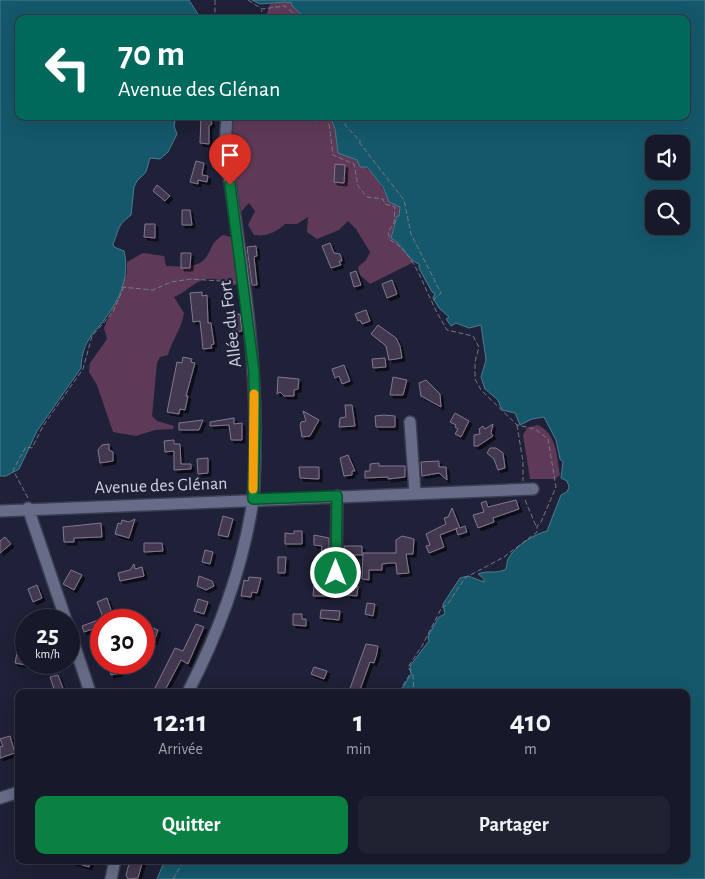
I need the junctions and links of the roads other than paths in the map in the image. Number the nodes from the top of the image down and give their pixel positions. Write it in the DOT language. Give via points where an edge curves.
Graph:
graph roads {
  1 [pos="227,120"];
  2 [pos="410,422"];
  3 [pos="528,489"];
  4 [pos="415,493"];
  5 [pos="337,496"];
  6 [pos="253,499"];
  7 [pos="30,508"];
  8 [pos="0,511"];
  9 [pos="336,573"];
  10 [pos="62,609"];
  11 [pos="80,662"];
  12 [pos="89,689"];
  13 [pos="190,689"];
  14 [pos="15,793"];
  15 [pos="0,798"];
  16 [pos="114,864"];
  17 [pos="111,879"];
  1 -- 6 [label="street, Allée du Fort" via="225,146 254,372"];
  2 -- 4 [label="street"];
  3 -- 4 [label="street, Avenue des Glénan"];
  4 -- 5 [label="street, Avenue des Glénan"];
  5 -- 6 [label="street, Avenue des Glénan"];
  5 -- 9 [label="street"];
  6 -- 7 [label="street, Avenue des Glénan"];
  6 -- 13 [label="street, Allée du Fort" via="236,574 220,624"];
  7 -- 8 [label="street, Avenue des Glénan"];
  7 -- 10 [label="street"];
  11 -- 12 [label="street"];
  14 -- 15 [label="street"];
  16 -- 17 [label="street"];
}
